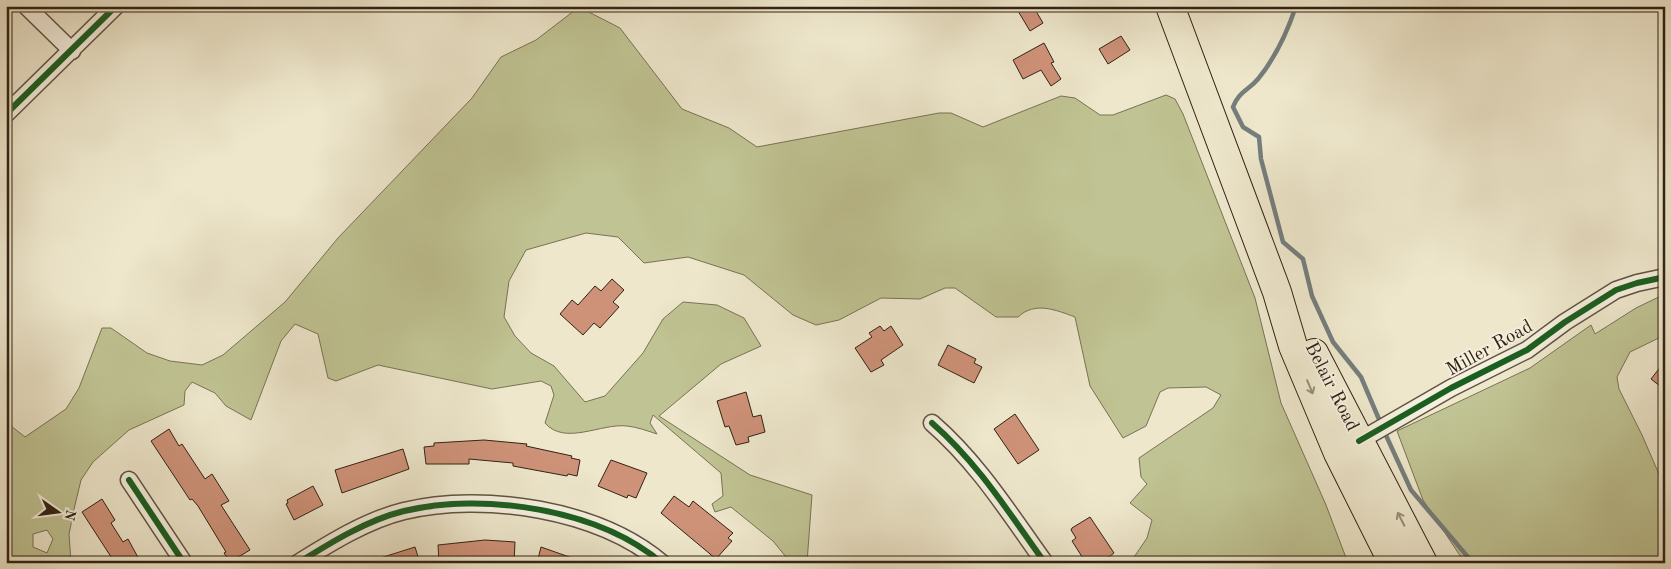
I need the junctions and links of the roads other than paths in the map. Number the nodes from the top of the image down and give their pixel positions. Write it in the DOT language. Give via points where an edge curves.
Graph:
graph roads {
  1 [pos="26,6"];
  2 [pos="116,6"];
  3 [pos="1170,6"];
  4 [pos="72,51"];
  5 [pos="6,114"];
  6 [pos="1665,277"];
  7 [pos="932,422"];
  8 [pos="1366,437"];
  9 [pos="129,480"];
  10 [pos="184,563"];
  11 [pos="298,563"];
  12 [pos="662,563"];
  13 [pos="1045,563"];
  14 [pos="1393,563"];
  15 [pos="1423,563"];
  1 -- 4 [label="street"];
  2 -- 4 [label="street"];
  3 -- 8 [label="highway, Belair Road" via="1277,292 1293,346"];
  4 -- 5 [label="street"];
  6 -- 8 [label="street, Miller Road" via="1616,290 1527,350 1451,388"];
  7 -- 13 [label="street" via="961,449"];
  8 -- 14 [label="highway, Belair Road"];
  15 -- 8 [label="highway, Belair Road, one-way"];
  9 -- 10 [label="street"];
  11 -- 12 [label="street" via="374,522 403,512 468,503 508,506 581,521 610,532"];
}
